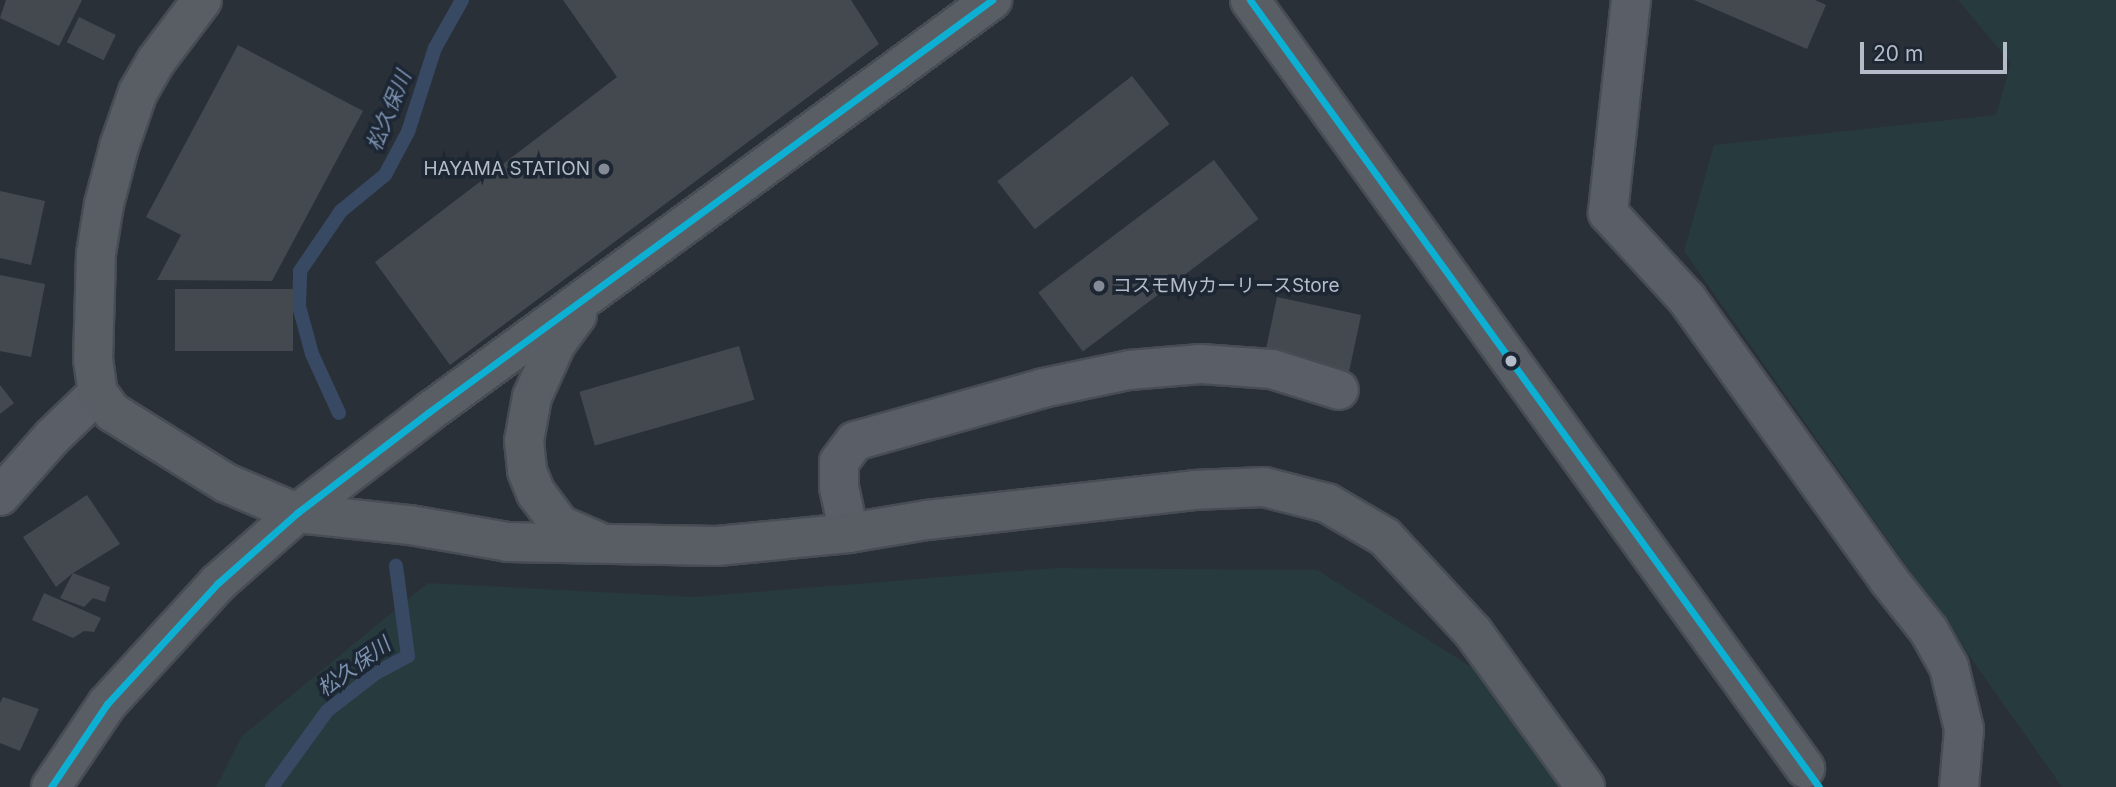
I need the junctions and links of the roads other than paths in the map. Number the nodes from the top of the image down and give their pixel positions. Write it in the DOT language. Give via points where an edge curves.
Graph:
graph roads {
  1 [pos="202,0"];
  2 [pos="992,0"];
  3 [pos="1251,0"];
  4 [pos="1631,0"];
  5 [pos="593,293"];
  6 [pos="1339,390"];
  7 [pos="99,393"];
  8 [pos="0,496"];
  9 [pos="297,513"];
  10 [pos="849,533"];
  11 [pos="607,545"];
  12 [pos="1805,768"];
  13 [pos="51,787"];
  14 [pos="1586,787"];
  15 [pos="1959,787"];
  1 -- 7 [label="street" via="138,92 104,204 94,304 93,359"];
  2 -- 5 [label="street"];
  3 -- 12 [label="street"];
  4 -- 15 [label="street" via="1608,213 1687,299 1929,631 1949,667 1964,729"];
  5 -- 9 [label="street"];
  5 -- 11 [label="street" via="556,344 532,397 524,441 527,471 536,493 560,525"];
  6 -- 10 [label="street" via="1272,369 1201,364 1129,370 1043,388 855,441 839,462"];
  7 -- 8 [label="street" via="43,446"];
  7 -- 9 [label="street" via="112,412 155,442 226,483"];
  9 -- 11 [label="street" via="410,524 508,542"];
  9 -- 13 [label="street" via="218,583 107,704"];
  10 -- 11 [label="street" via="717,546"];
  10 -- 14 [label="street" via="1194,489 1264,487 1327,503 1385,537 1425,576 1473,632"];
}
